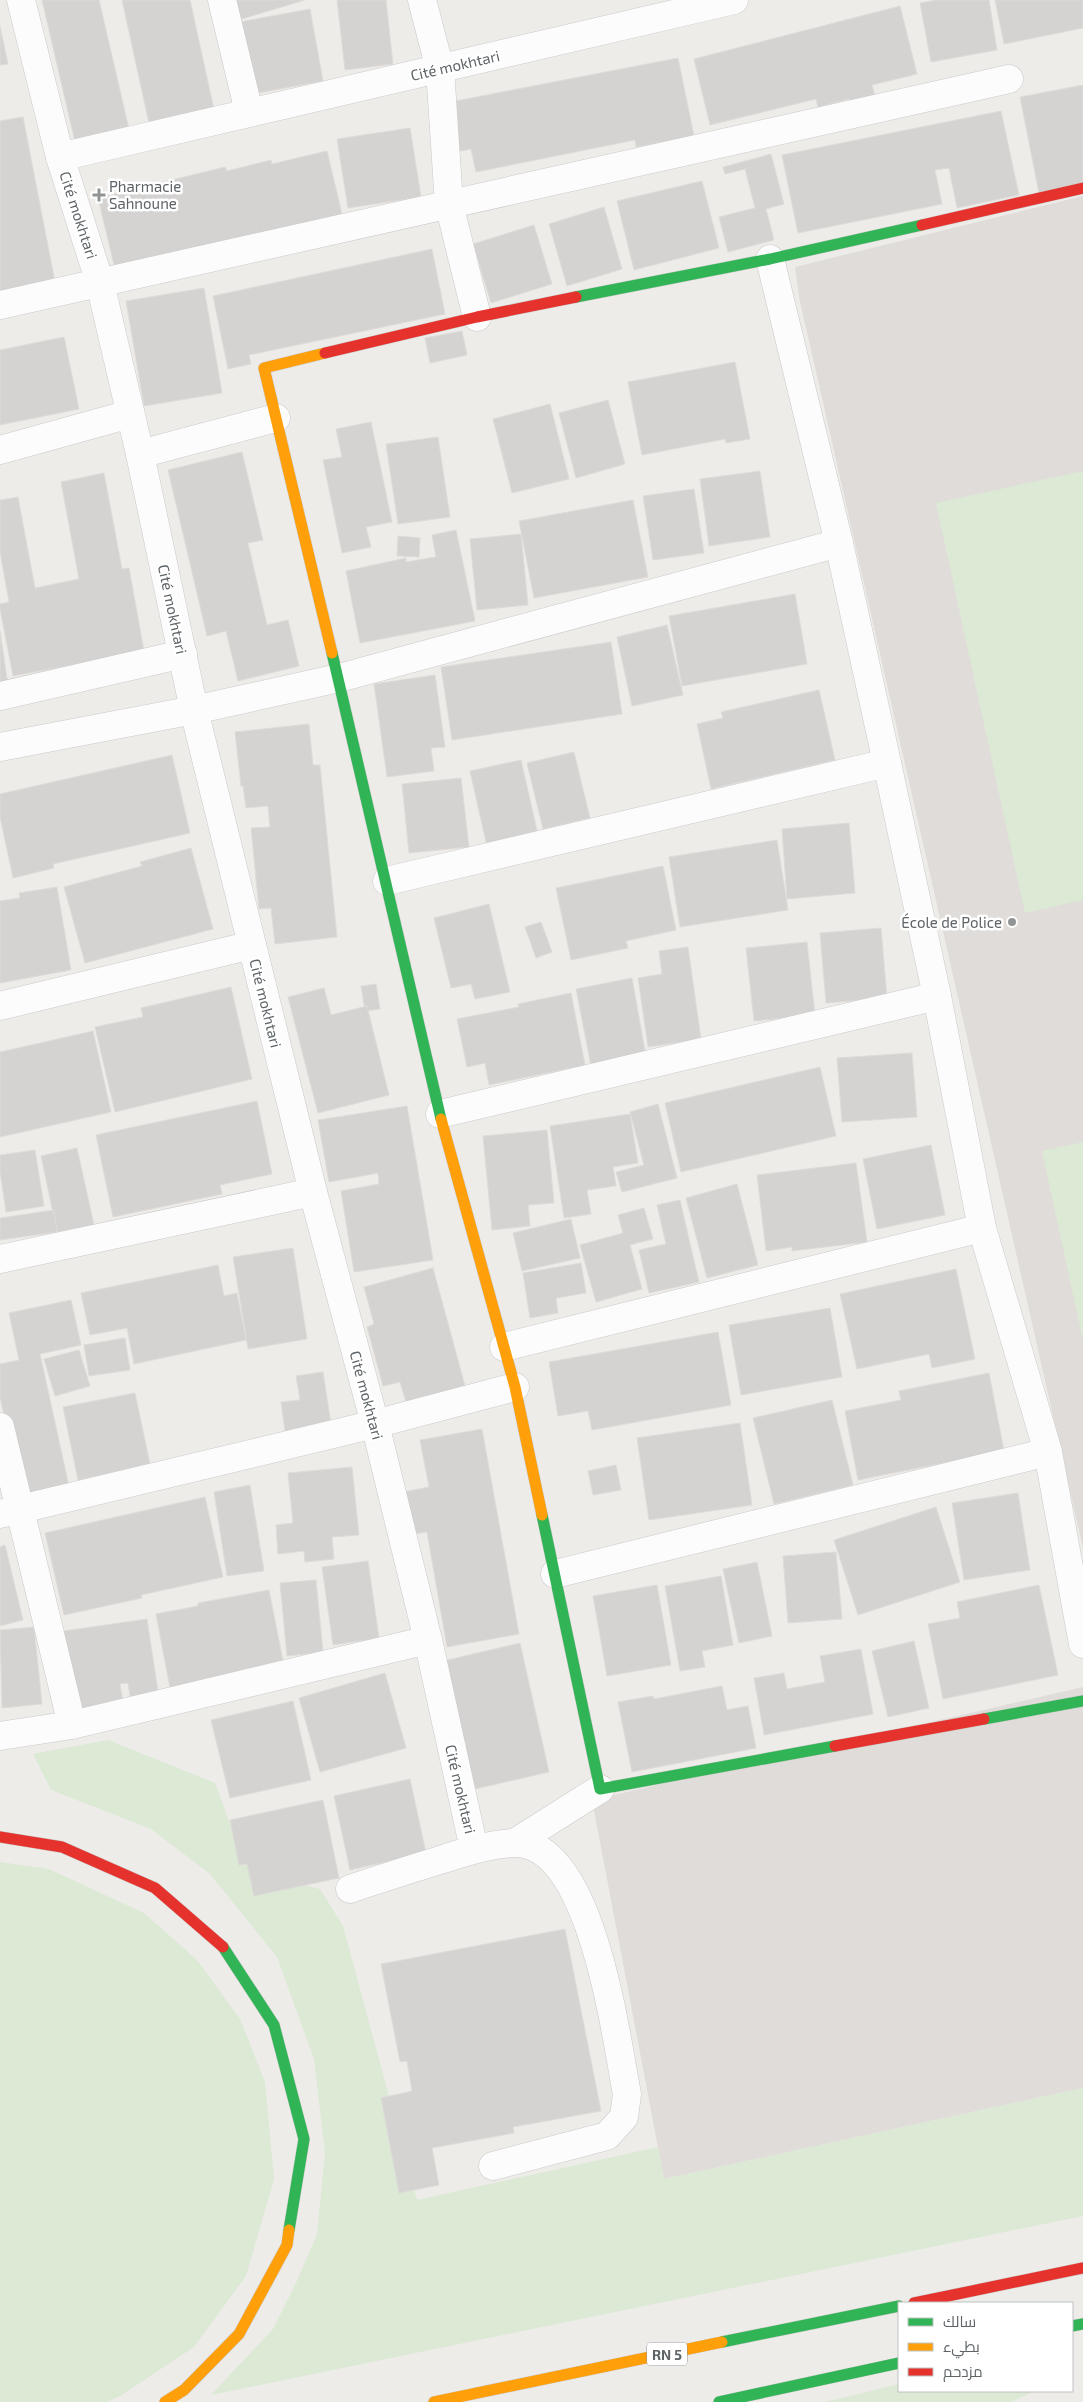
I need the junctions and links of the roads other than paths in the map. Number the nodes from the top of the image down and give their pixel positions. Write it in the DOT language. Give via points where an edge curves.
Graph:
graph roads {
  1 [pos="21,0"];
  2 [pos="222,0"];
  3 [pos="422,0"];
  4 [pos="734,0"];
  5 [pos="440,69"];
  6 [pos="1009,79"];
  7 [pos="249,112"];
  8 [pos="60,157"];
  9 [pos="1083,188"];
  10 [pos="448,204"];
  11 [pos="770,259"];
  12 [pos="100,283"];
  13 [pos="0,305"];
  14 [pos="477,317"];
  15 [pos="130,414"];
  16 [pos="276,418"];
  17 [pos="0,450"];
  18 [pos="140,454"];
  19 [pos="839,544"];
  20 [pos="183,654"];
  21 [pos="339,678"];
  22 [pos="0,696"];
  23 [pos="194,710"];
  24 [pos="0,747"];
  25 [pos="887,763"];
  26 [pos="387,881"];
  27 [pos="252,945"];
  28 [pos="938,996"];
  29 [pos="0,1006"];
  30 [pos="440,1114"];
  31 [pos="313,1192"];
  32 [pos="982,1228"];
  33 [pos="0,1258"];
  34 [pos="504,1347"];
  35 [pos="515,1387"];
  36 [pos="375,1424"];
  37 [pos="0,1427"];
  38 [pos="1048,1452"];
  39 [pos="10,1511"];
  40 [pos="555,1574"];
  41 [pos="428,1640"];
  42 [pos="1083,1644"];
  43 [pos="1083,1701"];
  44 [pos="72,1725"];
  45 [pos="0,1736"];
  46 [pos="600,1789"];
  47 [pos="0,1837"];
  48 [pos="516,1842"];
  49 [pos="474,1849"];
  50 [pos="350,1889"];
  51 [pos="494,2166"];
  52 [pos="1083,2268"];
  53 [pos="919,2302"];
  54 [pos="898,2306"];
  55 [pos="898,2363"];
  56 [pos="165,2402"];
  57 [pos="434,2402"];
  58 [pos="719,2402"];
  1 -- 8 [label="street, Cité mokhtari"];
  2 -- 7 [label="street"];
  3 -- 5 [label="street"];
  4 -- 5 [label="street, Cité mokhtari"];
  5 -- 7 [label="street, Cité mokhtari"];
  5 -- 10 [label="street"];
  6 -- 10 [label="street"];
  7 -- 8 [label="street, Cité mokhtari"];
  8 -- 12 [label="street, Cité mokhtari"];
  9 -- 11 [label="main road"];
  10 -- 12 [label="street"];
  10 -- 14 [label="street"];
  11 -- 14 [label="main road"];
  11 -- 19 [label="street"];
  12 -- 13 [label="street"];
  12 -- 15 [label="street, Cité mokhtari"];
  14 -- 16 [label="main road" via="264,368"];
  15 -- 17 [label="street"];
  15 -- 18 [label="street, Cité mokhtari"];
  16 -- 18 [label="street"];
  16 -- 21 [label="main road"];
  18 -- 20 [label="street, Cité mokhtari"];
  19 -- 21 [label="street"];
  19 -- 25 [label="street"];
  20 -- 22 [label="street"];
  20 -- 23 [label="street, Cité mokhtari"];
  21 -- 23 [label="street"];
  21 -- 26 [label="main road"];
  23 -- 24 [label="street"];
  23 -- 27 [label="street, Cité mokhtari"];
  25 -- 26 [label="street"];
  25 -- 28 [label="street"];
  26 -- 30 [label="main road"];
  27 -- 29 [label="street"];
  27 -- 31 [label="street, Cité mokhtari"];
  28 -- 30 [label="street"];
  28 -- 32 [label="street"];
  30 -- 34 [label="main road"];
  31 -- 33 [label="street"];
  31 -- 36 [label="street, Cité mokhtari"];
  32 -- 34 [label="street"];
  32 -- 38 [label="street"];
  34 -- 35 [label="main road"];
  35 -- 36 [label="street"];
  35 -- 40 [label="main road"];
  36 -- 39 [label="street"];
  36 -- 41 [label="street, Cité mokhtari"];
  37 -- 39 [label="street"];
  38 -- 40 [label="street"];
  38 -- 42 [label="street"];
  39 -- 44 [label="street"];
  40 -- 46 [label="main road"];
  41 -- 44 [label="street"];
  41 -- 49 [label="street, Cité mokhtari"];
  43 -- 46 [label="main road"];
  44 -- 45 [label="street"];
  46 -- 48 [label="street"];
  47 -- 56 [label="main road" via="62,1847 155,1888 224,1948 274,2026 304,2139 288,2245 240,2334 184,2390"];
  48 -- 49 [label="street"];
  48 -- 51 [label="street" via="540,1848 562,1872 580,1903 597,1945 627,2094 624,2117 607,2136"];
  49 -- 50 [label="street"];
  52 -- 53 [label="main road"];
  54 -- 57 [label="main road, RN 5"];
  55 -- 58 [label="main road"];
}
